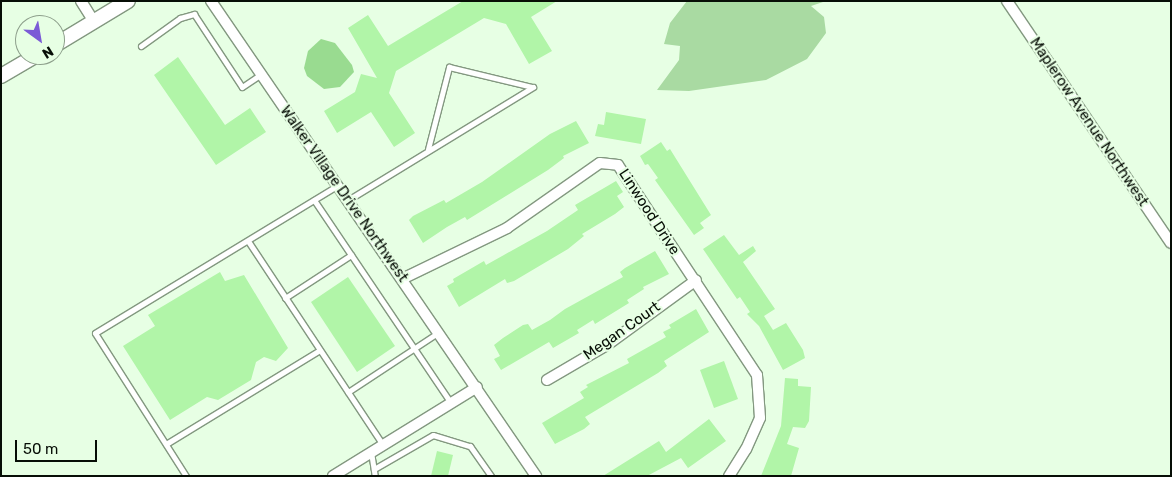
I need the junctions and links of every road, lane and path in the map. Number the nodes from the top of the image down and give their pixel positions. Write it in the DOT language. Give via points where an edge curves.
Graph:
graph roads {
  1 [pos="81,1"];
  2 [pos="128,1"];
  3 [pos="211,1"];
  4 [pos="1007,1"];
  5 [pos="94,22"];
  6 [pos="65,39"];
  7 [pos="141,46"];
  8 [pos="20,65"];
  9 [pos="261,74"];
  10 [pos="1,76"];
  11 [pos="428,149"];
  12 [pos="338,185"];
  13 [pos="314,200"];
  14 [pos="348,200"];
  15 [pos="248,241"];
  16 [pos="1171,243"];
  17 [pos="351,254"];
  18 [pos="402,279"];
  19 [pos="696,280"];
  20 [pos="286,298"];
  21 [pos="439,332"];
  22 [pos="414,349"];
  23 [pos="320,350"];
  24 [pos="547,380"];
  25 [pos="477,387"];
  26 [pos="348,392"];
  27 [pos="451,403"];
  28 [pos="166,444"];
  29 [pos="384,445"];
  30 [pos="371,452"];
  31 [pos="374,469"];
  32 [pos="186,476"];
  33 [pos="333,476"];
  34 [pos="375,476"];
  35 [pos="491,476"];
  36 [pos="536,476"];
  37 [pos="729,476"];
  1 -- 5 [label="street"];
  2 -- 5 [label="main road"];
  3 -- 9 [label="street, Walker Village Drive Northwest"];
  4 -- 16 [label="street, Maplerow Avenue Northwest"];
  5 -- 6 [label="main road"];
  7 -- 9 [label="lane" via="180,18 194,14 242,87"];
  8 -- 10 [label="main road"];
  9 -- 12 [label="street, Walker Village Drive Northwest"];
  11 -- 11 [label="lane" via="436,144 533,87 449,67"];
  11 -- 14 [label="lane"];
  12 -- 13 [label="lane"];
  12 -- 14 [label="street, Walker Village Drive Northwest"];
  13 -- 15 [label="lane"];
  13 -- 17 [label="lane"];
  14 -- 18 [label="street, Walker Village Drive Northwest"];
  15 -- 20 [label="lane"];
  15 -- 28 [label="lane" via="95,333"];
  17 -- 20 [label="lane"];
  17 -- 22 [label="lane"];
  18 -- 19 [label="street, Linwood Drive" via="508,228 600,163 618,165"];
  18 -- 21 [label="street, Walker Village Drive Northwest"];
  19 -- 24 [label="street, Megan Court" via="607,345"];
  19 -- 37 [label="street, Linwood Drive" via="757,375 760,418 746,450"];
  20 -- 23 [label="lane"];
  21 -- 22 [label="lane"];
  21 -- 25 [label="street, Walker Village Drive Northwest"];
  22 -- 26 [label="lane"];
  22 -- 27 [label="lane"];
  23 -- 26 [label="lane"];
  23 -- 28 [label="lane"];
  25 -- 27 [label="street"];
  25 -- 36 [label="street, Walker Village Drive Northwest"];
  26 -- 29 [label="lane"];
  27 -- 29 [label="street"];
  28 -- 32 [label="lane"];
  29 -- 30 [label="street"];
  30 -- 31 [label="lane"];
  30 -- 33 [label="street"];
  31 -- 34 [label="lane"];
  31 -- 35 [label="lane" via="433,435 470,446"];
}
